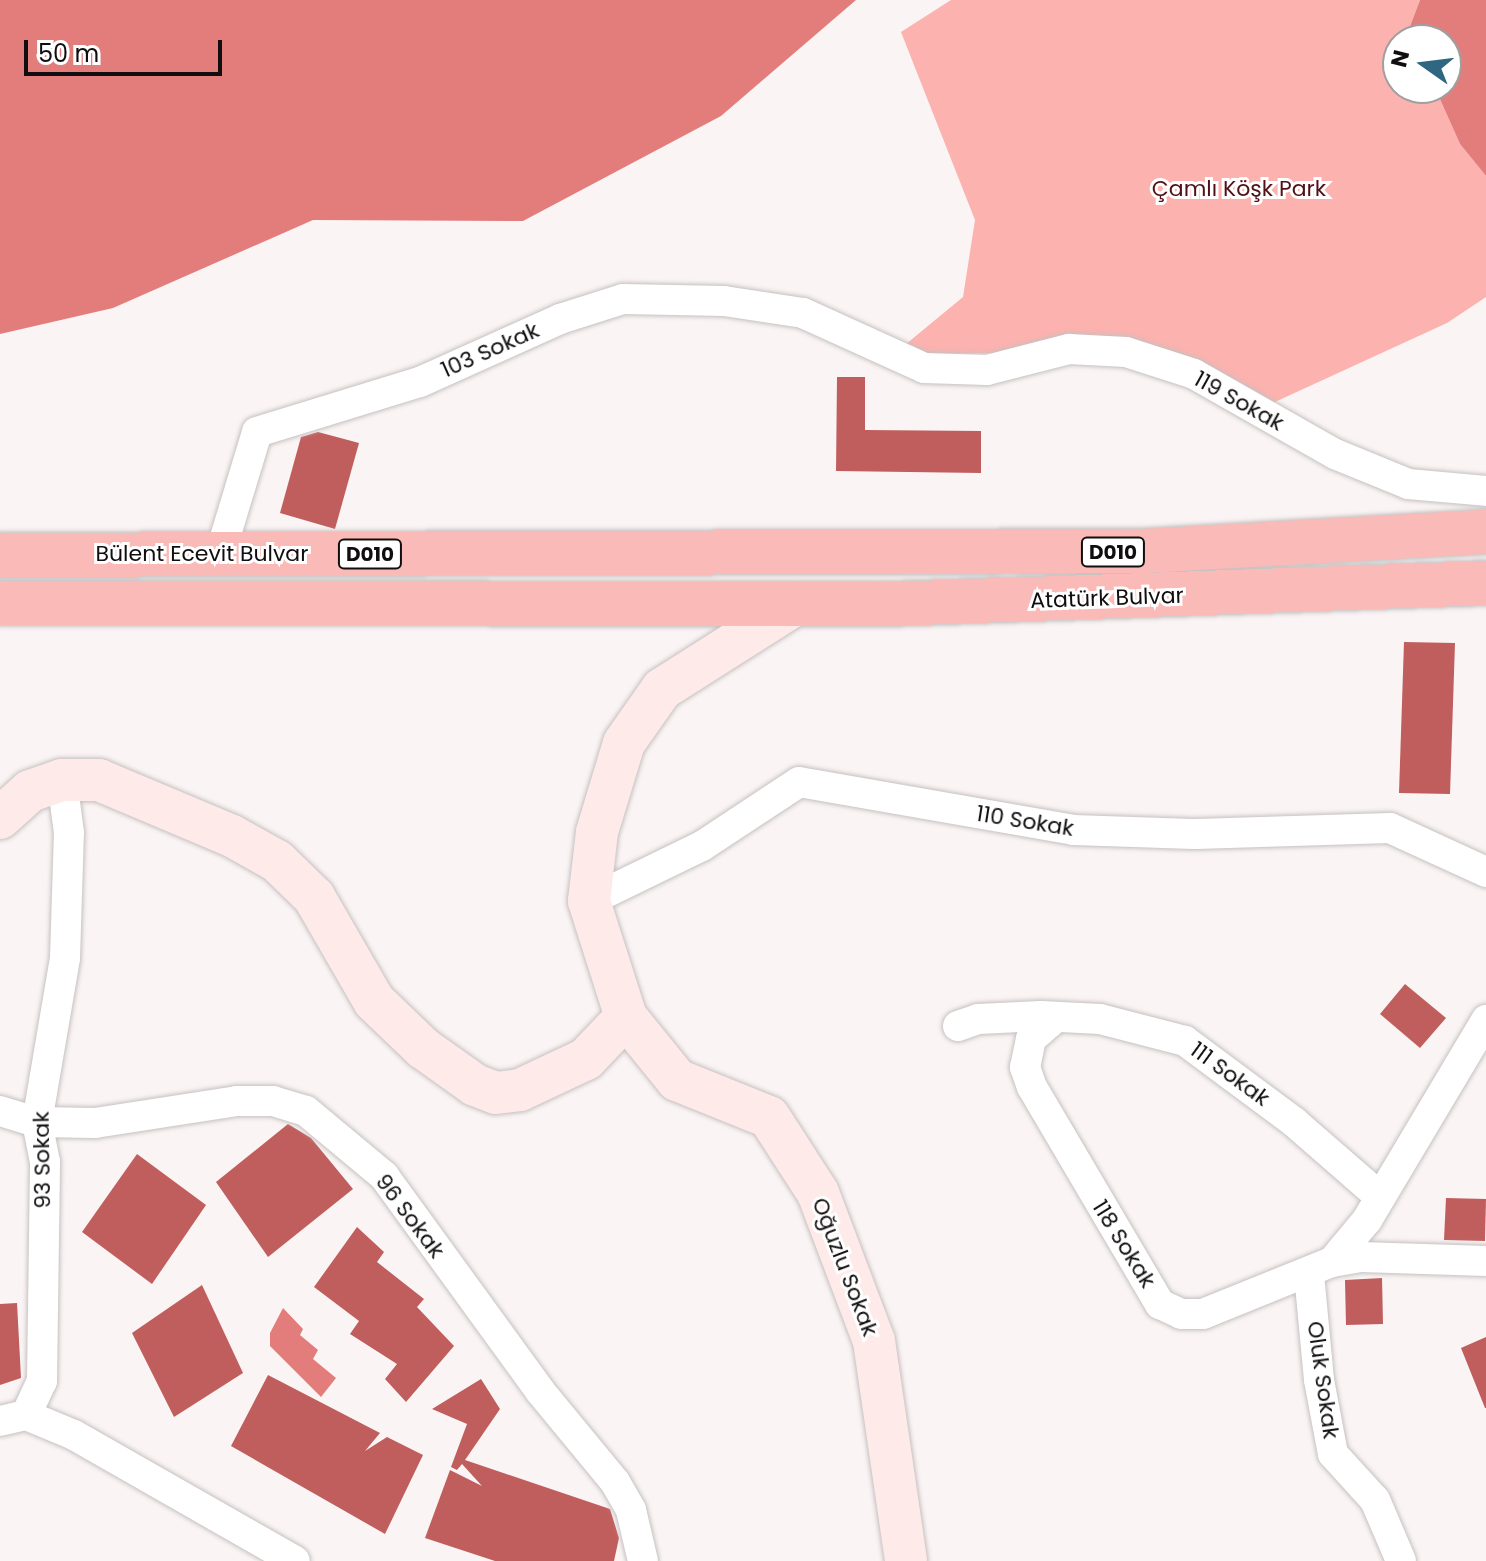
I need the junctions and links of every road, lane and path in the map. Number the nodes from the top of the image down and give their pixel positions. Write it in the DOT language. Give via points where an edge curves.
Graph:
graph roads {
  1 [pos="848,337"];
  2 [pos="1486,491"];
  3 [pos="1486,532"];
  4 [pos="740,552"];
  5 [pos="220,554"];
  6 [pos="0,555"];
  7 [pos="1486,583"];
  8 [pos="0,603"];
  9 [pos="796,604"];
  10 [pos="62,780"];
  11 [pos="0,818"];
  12 [pos="1486,872"];
  13 [pos="589,901"];
  14 [pos="626,1017"];
  15 [pos="1055,1018"];
  16 [pos="1486,1020"];
  17 [pos="958,1026"];
  18 [pos="0,1111"];
  19 [pos="37,1122"];
  20 [pos="1378,1195"];
  21 [pos="1486,1261"];
  22 [pos="1321,1268"];
  23 [pos="13,1418"];
  24 [pos="295,1561"];
  25 [pos="643,1561"];
  26 [pos="906,1561"];
  27 [pos="1401,1561"];
  1 -- 2 [label="street, 119 Sokak" via="924,368 947,370 987,370 1069,349 1126,352 1194,374 1335,454 1408,484"];
  1 -- 5 [label="street, 103 Sokak" via="803,313 724,301 623,299 560,319 420,382 257,432"];
  3 -- 4 [label="highway, Atatürk Bulvar / D010" via="1143,551"];
  4 -- 5 [label="highway, Bülent Ecevit Bulvar / D010"];
  5 -- 6 [label="highway, Bülent Ecevit Bulvar / D010"];
  7 -- 9 [label="highway, Atatürk Bulvar"];
  8 -- 9 [label="highway, Atatürk Bulvar"];
  9 -- 13 [label="main road" via="662,689 641,713 624,743 597,832"];
  10 -- 11 [label="main road" via="30,791"];
  10 -- 14 [label="main road" via="99,780 232,836 277,861 314,897 374,1001 423,1048 475,1085 496,1093 553,1077 586,1059"];
  10 -- 19 [label="street, 93 Sokak" via="69,833 65,958"];
  12 -- 13 [label="street, 110 Sokak" via="1390,828 1196,834 1073,830 799,782 702,846"];
  13 -- 14 [label="main road"];
  14 -- 26 [label="main road, Oğuzlu Sokak" via="677,1080 769,1117 818,1193 874,1341"];
  15 -- 17 [label="street, 111 Sokak" via="978,1019"];
  15 -- 20 [label="street, 111 Sokak" via="1145,1027 1185,1041 1294,1122"];
  15 -- 22 [label="street, 118 Sokak" via="1031,1039 1025,1067 1032,1087 1160,1304 1181,1314 1203,1314"];
  16 -- 20 [label="street"];
  18 -- 19 [label="street, 96 Sokak"];
  19 -- 23 [label="street, 93 Sokak" via="45,1162 42,1381"];
  19 -- 25 [label="street, 96 Sokak" via="95,1123 237,1101 273,1101 306,1111 384,1176 540,1391 615,1482 631,1510"];
  20 -- 22 [label="street" via="1367,1220"];
  21 -- 22 [label="street, 118 Sokak" via="1361,1257"];
  22 -- 27 [label="street, Oluk Sokak" via="1319,1380 1333,1454 1375,1500"];
  23 -- 24 [label="street" via="74,1435"];
}
